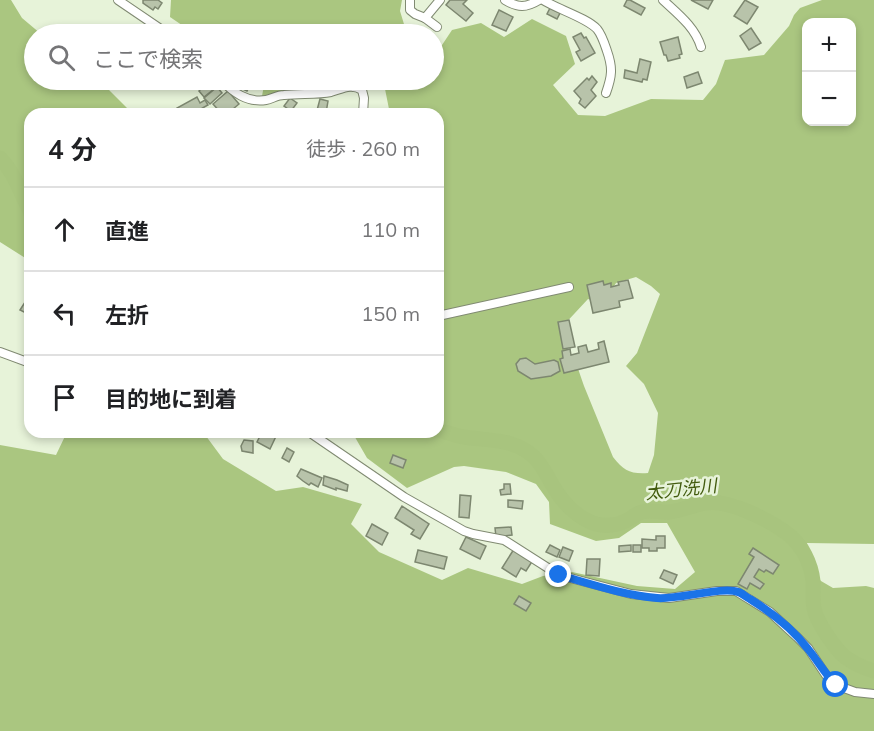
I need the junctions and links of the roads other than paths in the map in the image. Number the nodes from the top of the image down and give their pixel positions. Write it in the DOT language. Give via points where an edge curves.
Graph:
graph roads {
  1 [pos="118,0"];
  2 [pos="410,0"];
  3 [pos="440,0"];
  4 [pos="505,0"];
  5 [pos="541,0"];
  6 [pos="663,0"];
  7 [pos="425,18"];
  8 [pos="153,24"];
  9 [pos="433,24"];
  10 [pos="701,47"];
  11 [pos="232,90"];
  12 [pos="336,90"];
  13 [pos="362,90"];
  14 [pos="606,93"];
  15 [pos="363,108"];
  16 [pos="569,286"];
  17 [pos="444,315"];
  18 [pos="0,352"];
  19 [pos="24,361"];
  20 [pos="318,438"];
  21 [pos="874,694"];
  1 -- 8 [label="street"];
  2 -- 7 [label="street" via="410,10"];
  3 -- 7 [label="street"];
  4 -- 5 [label="street" via="520,7"];
  5 -- 14 [label="street" via="597,29 612,69"];
  6 -- 10 [label="street" via="698,35"];
  7 -- 9 [label="street"];
  11 -- 12 [label="street" via="254,100"];
  13 -- 15 [label="street"];
  16 -- 17 [label="street"];
  18 -- 19 [label="street"];
  20 -- 21 [label="street" via="404,497 464,531 504,540 559,575 656,598 736,591 770,612 797,637 836,685"];
}
